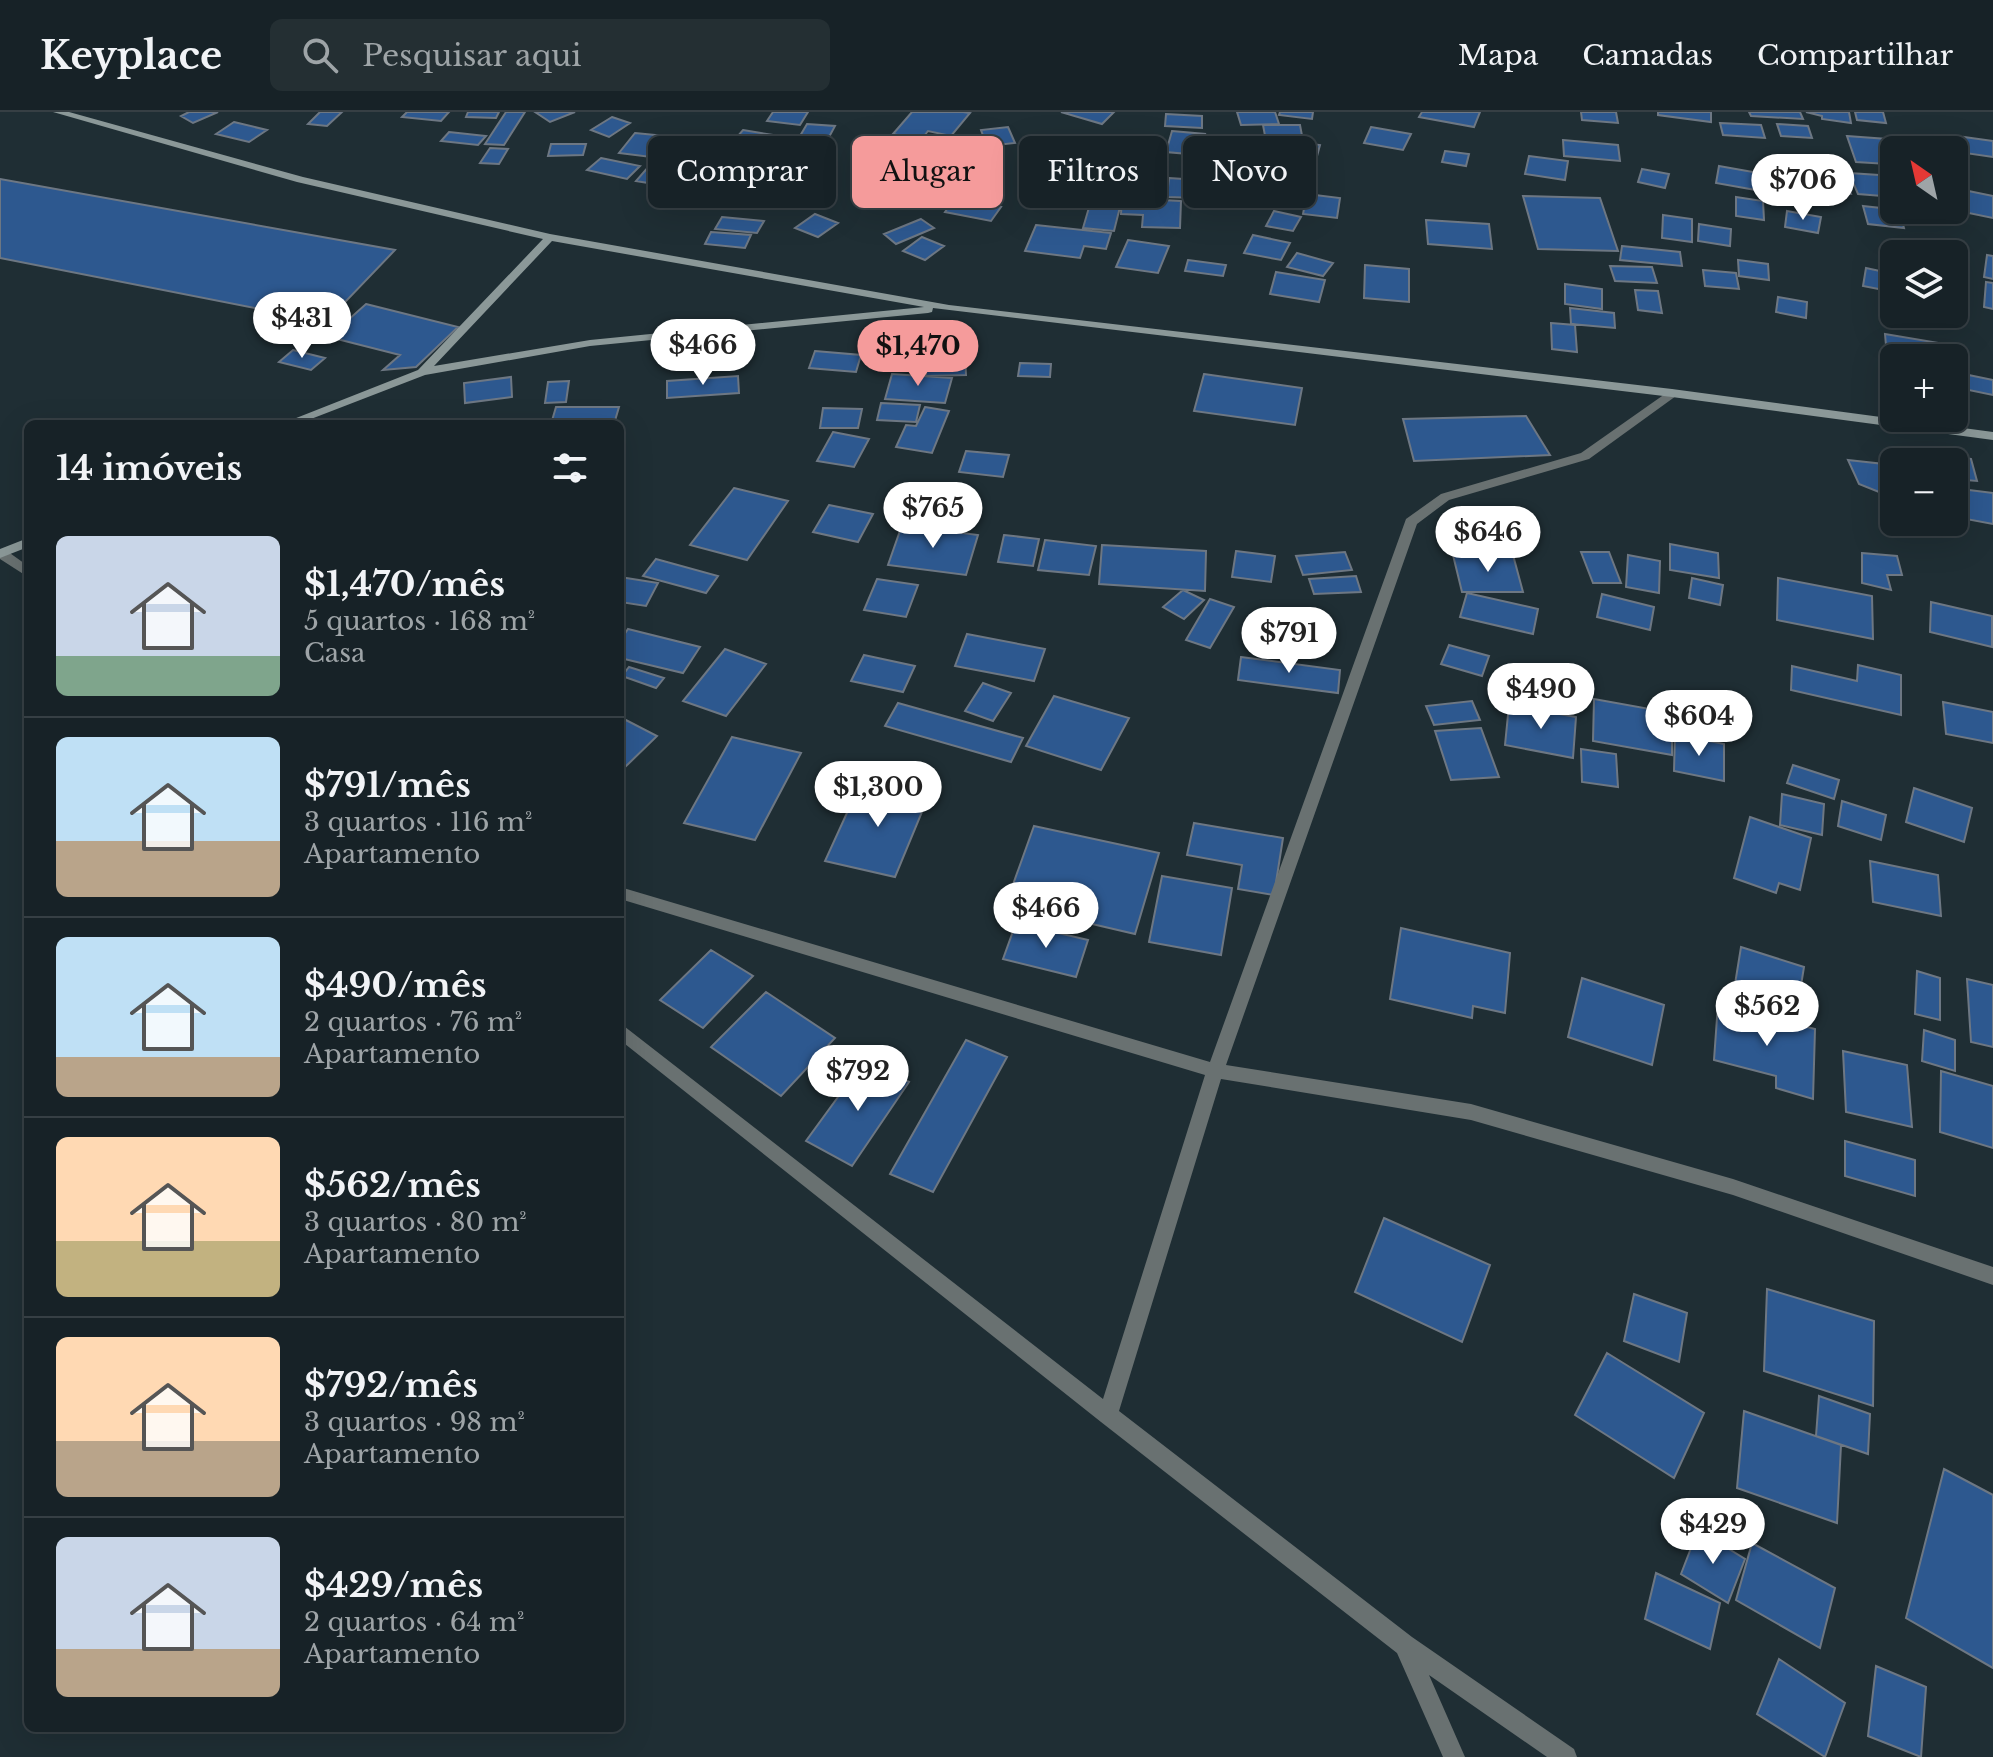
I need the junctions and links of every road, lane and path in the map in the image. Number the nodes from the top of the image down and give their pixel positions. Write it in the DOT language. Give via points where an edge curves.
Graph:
graph roads {
  1 [pos="58,112"];
  2 [pos="550,237"];
  3 [pos="949,308"];
  4 [pos="422,372"];
  5 [pos="1672,393"];
  6 [pos="297,420"];
  7 [pos="1993,436"];
  8 [pos="24,544"];
  9 [pos="1,554"];
  10 [pos="24,570"];
  11 [pos="624,894"];
  12 [pos="624,1033"];
  13 [pos="1215,1071"];
  14 [pos="1993,1276"];
  15 [pos="1108,1415"];
  16 [pos="1404,1645"];
  17 [pos="1454,1757"];
  18 [pos="1566,1757"];
  1 -- 2 [label="street" via="301,180"];
  2 -- 3 [label="street"];
  2 -- 4 [label="street"];
  3 -- 4 [label="street" via="590,343"];
  3 -- 5 [label="street"];
  4 -- 6 [label="street"];
  5 -- 7 [label="street"];
  5 -- 13 [label="street" via="1585,456 1445,497 1411,522"];
  8 -- 9 [label="street"];
  9 -- 10 [label="street"];
  11 -- 13 [label="street"];
  12 -- 15 [label="street"];
  13 -- 14 [label="street" via="1471,1112 1733,1187"];
  13 -- 15 [label="street"];
  15 -- 16 [label="street"];
  16 -- 17 [label="street"];
  16 -- 18 [label="street"];
}
